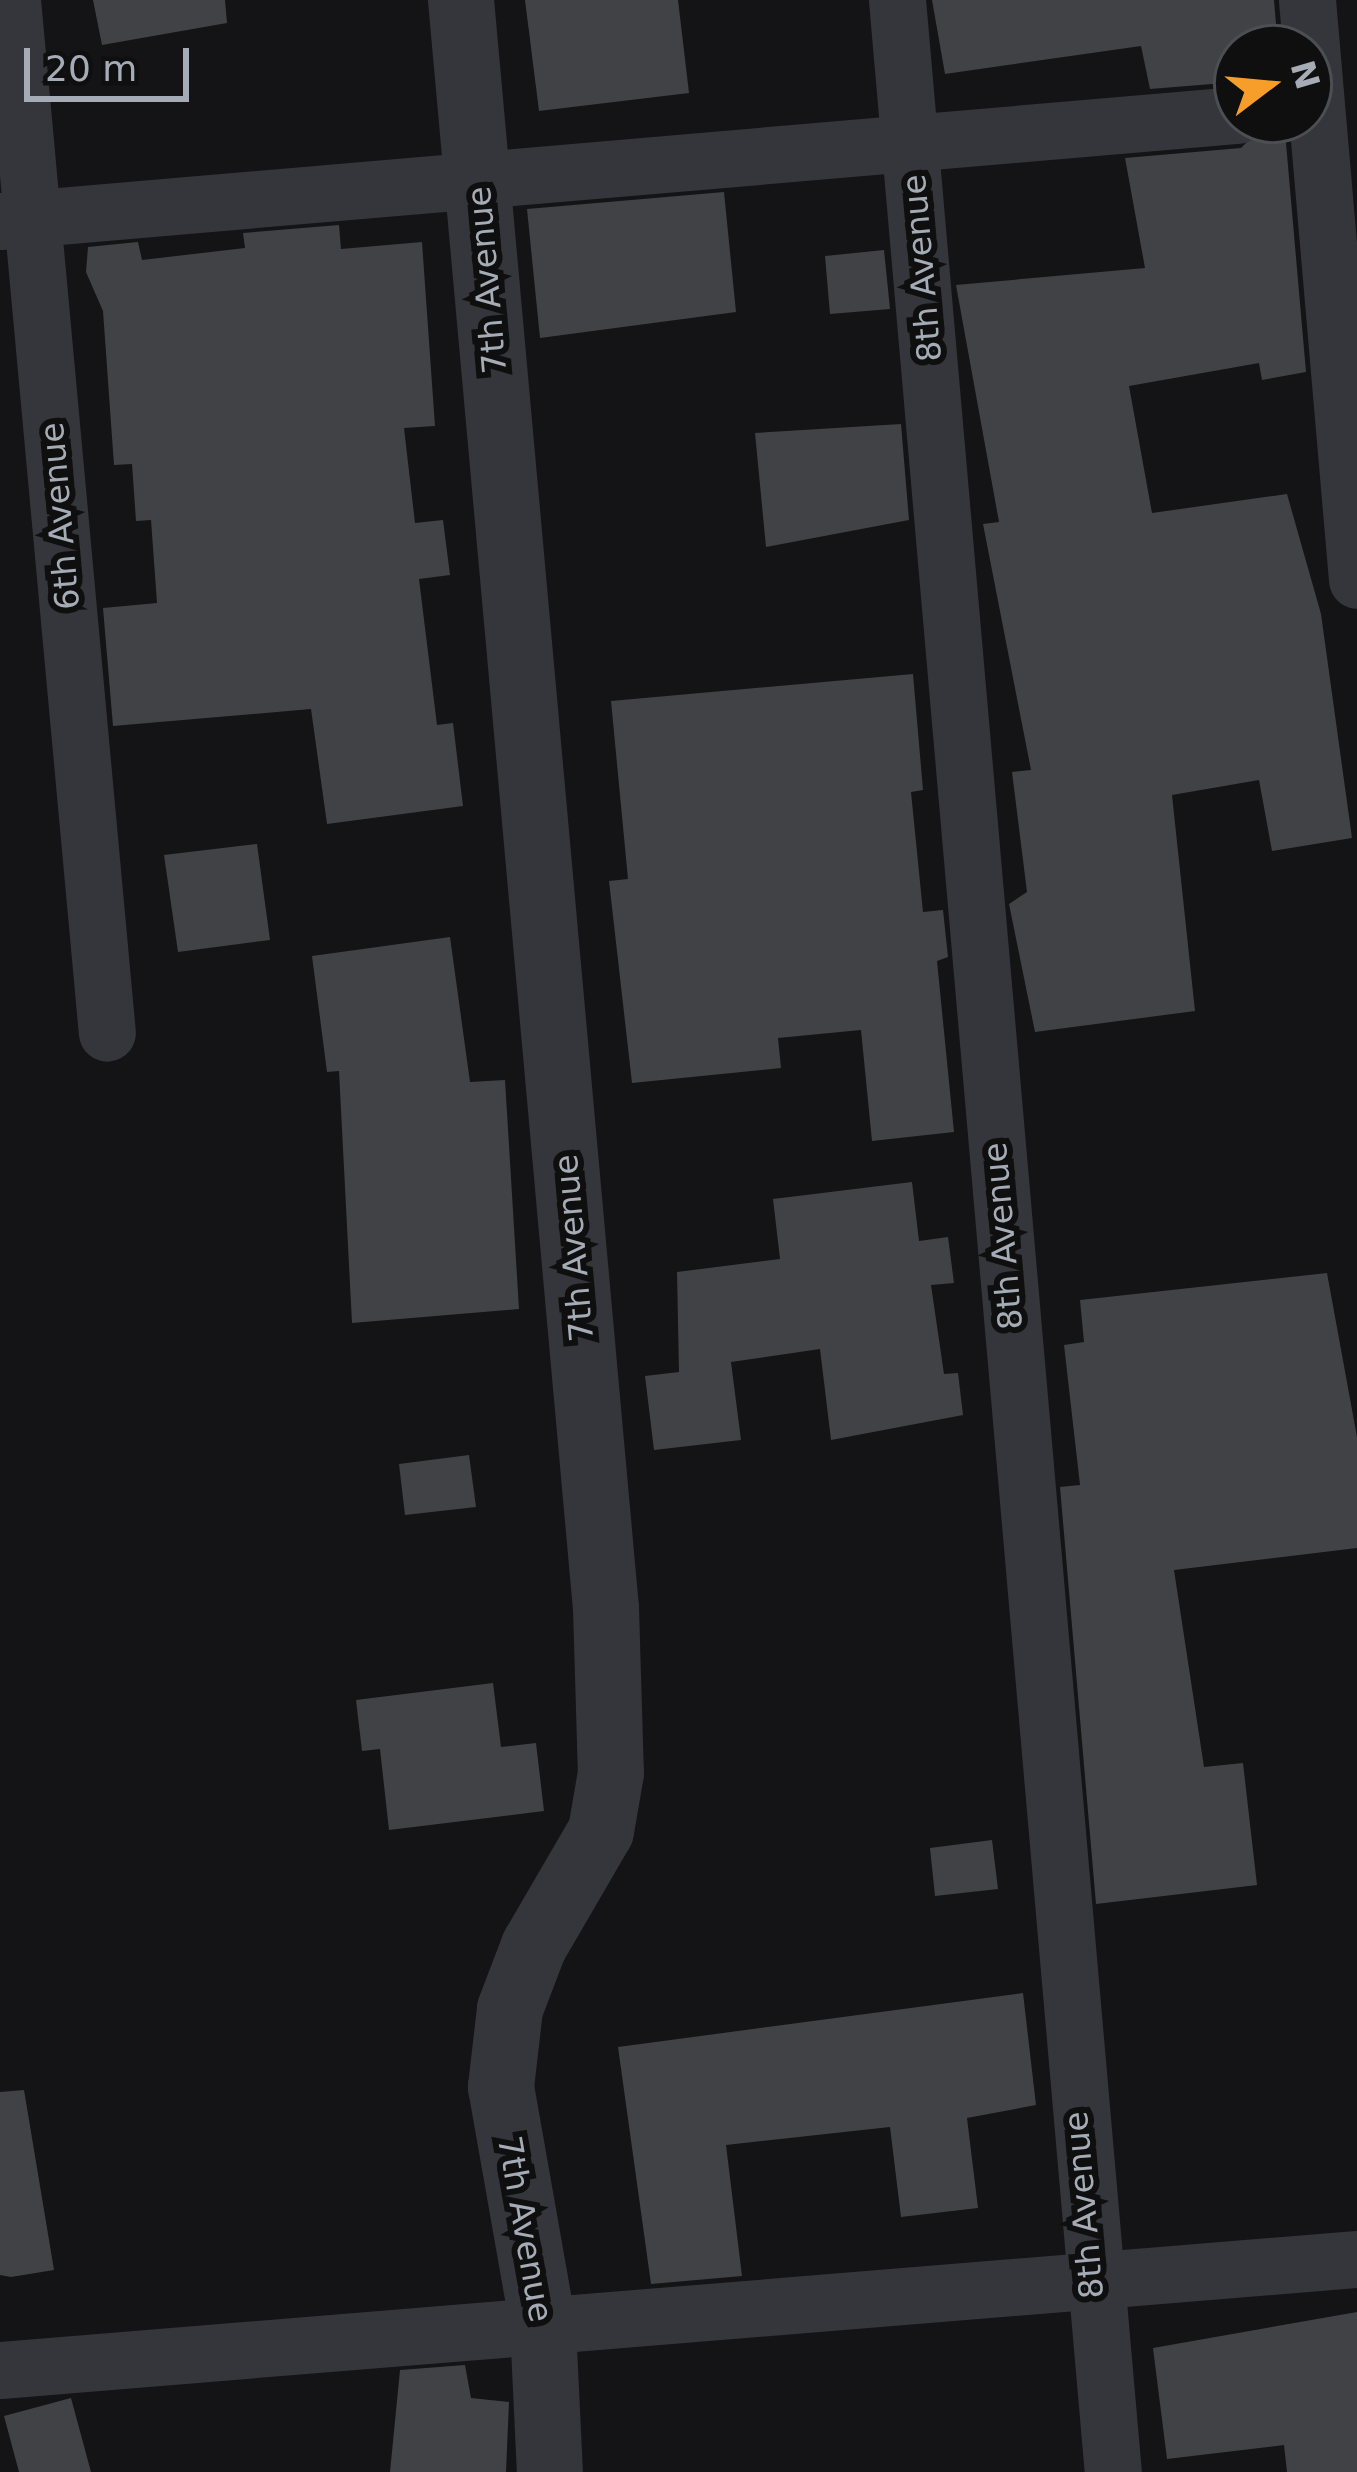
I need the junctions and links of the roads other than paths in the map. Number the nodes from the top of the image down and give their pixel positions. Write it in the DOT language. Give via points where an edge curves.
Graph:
graph roads {
  1 [pos="12,0"];
  2 [pos="461,0"];
  3 [pos="898,0"];
  4 [pos="1213,118"];
  5 [pos="1329,144"];
  6 [pos="912,145"];
  7 [pos="478,179"];
  8 [pos="16,220"];
  9 [pos="1357,580"];
  10 [pos="107,1033"];
  11 [pos="1357,2259"];
  12 [pos="1090,2281"];
  13 [pos="543,2326"];
  14 [pos="0,2370"];
  15 [pos="550,2472"];
  16 [pos="1113,2472"];
  1 -- 8 [label="street, 6th Avenue"];
  2 -- 7 [label="street, 7th Avenue"];
  3 -- 6 [label="street, 8th Avenue"];
  4 -- 6 [label="street"];
  5 -- 9 [label="street"];
  6 -- 7 [label="street"];
  6 -- 12 [label="street, 8th Avenue"];
  7 -- 8 [label="street"];
  7 -- 13 [label="street, 7th Avenue" via="611,1774 601,1831 534,1946 508,2028 501,2086"];
  8 -- 10 [label="street, 6th Avenue"];
  11 -- 12 [label="street"];
  12 -- 13 [label="street"];
  12 -- 16 [label="street, 8th Avenue"];
  13 -- 14 [label="street"];
  13 -- 15 [label="street, 7th Avenue"];
}
